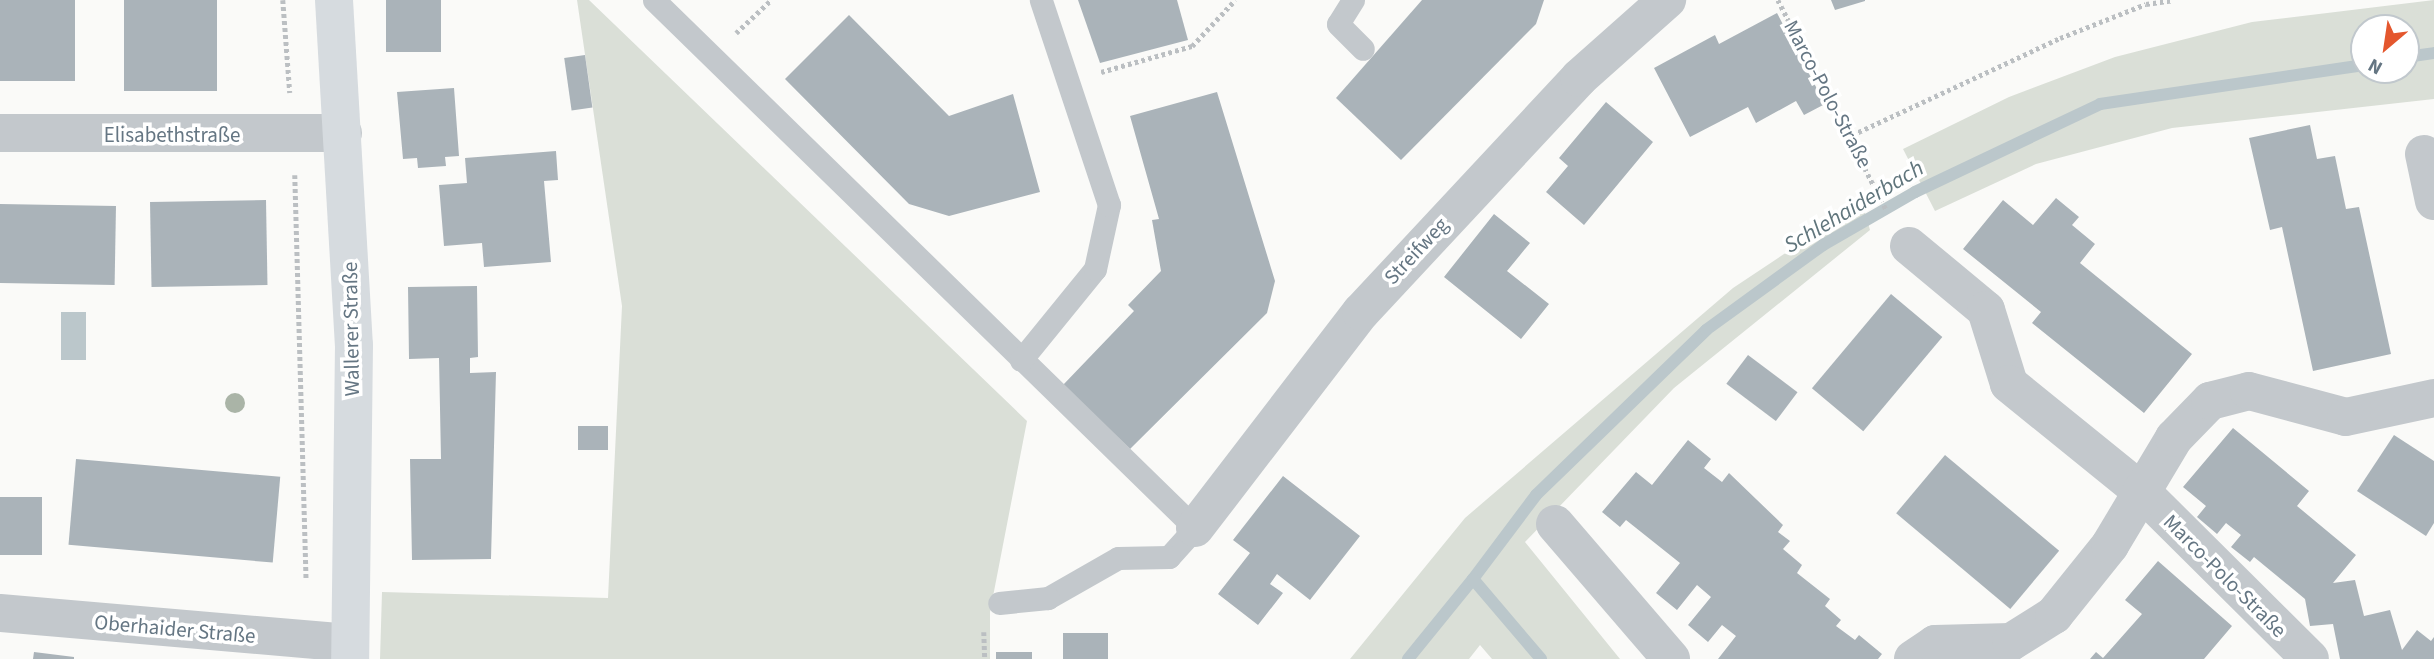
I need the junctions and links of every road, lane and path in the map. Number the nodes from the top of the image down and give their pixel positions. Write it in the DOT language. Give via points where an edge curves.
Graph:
graph roads {
  1 [pos="283,0"];
  2 [pos="334,0"];
  3 [pos="654,0"];
  4 [pos="771,0"];
  5 [pos="1041,0"];
  6 [pos="1235,0"];
  7 [pos="1353,0"];
  8 [pos="1667,0"];
  9 [pos="1779,0"];
  10 [pos="2173,0"];
  11 [pos="1363,49"];
  12 [pos="715,53"];
  13 [pos="1062,64"];
  14 [pos="0,133"];
  15 [pos="343,133"];
  16 [pos="294,135"];
  17 [pos="1852,135"];
  18 [pos="2424,154"];
  19 [pos="2434,201"];
  20 [pos="1899,231"];
  21 [pos="1021,360"];
  22 [pos="2434,398"];
  23 [pos="2141,491"];
  24 [pos="1555,524"];
  25 [pos="1195,528"];
  26 [pos="999,603"];
  27 [pos="0,613"];
  28 [pos="307,641"];
  29 [pos="350,651"];
  30 [pos="1671,659"];
  31 [pos="1913,659"];
  32 [pos="2310,659"];
  1 -- 16 [label="path"];
  2 -- 15 [label="street, Wallerer Straße"];
  3 -- 12 [label="lane"];
  4 -- 12 [label="path"];
  5 -- 13 [label="lane"];
  6 -- 13 [label="path" via="1192,46 1100,72"];
  7 -- 11 [label="lane" via="1338,24"];
  8 -- 25 [label="street, Streifweg" via="1579,78 1361,312"];
  9 -- 17 [label="path, Marco-Polo-Straße"];
  10 -- 17 [label="path" via="2146,4 2060,38"];
  12 -- 21 [label="lane"];
  13 -- 21 [label="lane" via="1109,205 1096,269"];
  14 -- 16 [label="street, Elisabethstraße"];
  15 -- 16 [label="street, Elisabethstraße"];
  15 -- 29 [label="street, Wallerer Straße" via="354,345"];
  16 -- 28 [label="path"];
  17 -- 20 [label="path, Marco-Polo-Straße"];
  18 -- 19 [label="street"];
  20 -- 23 [label="street, Marco-Polo-Straße" via="1986,310 2009,384"];
  21 -- 25 [label="lane"];
  22 -- 23 [label="street" via="2346,417 2249,391 2210,401 2174,438"];
  23 -- 31 [label="street" via="2110,545 2054,615 2011,642 1935,644"];
  23 -- 32 [label="street, Marco-Polo-Straße"];
  24 -- 30 [label="street"];
  25 -- 26 [label="lane" via="1169,557 1118,558 1048,598"];
  27 -- 28 [label="street, Oberhaider Straße"];
  28 -- 29 [label="street, Oberhaider Straße"];
}
